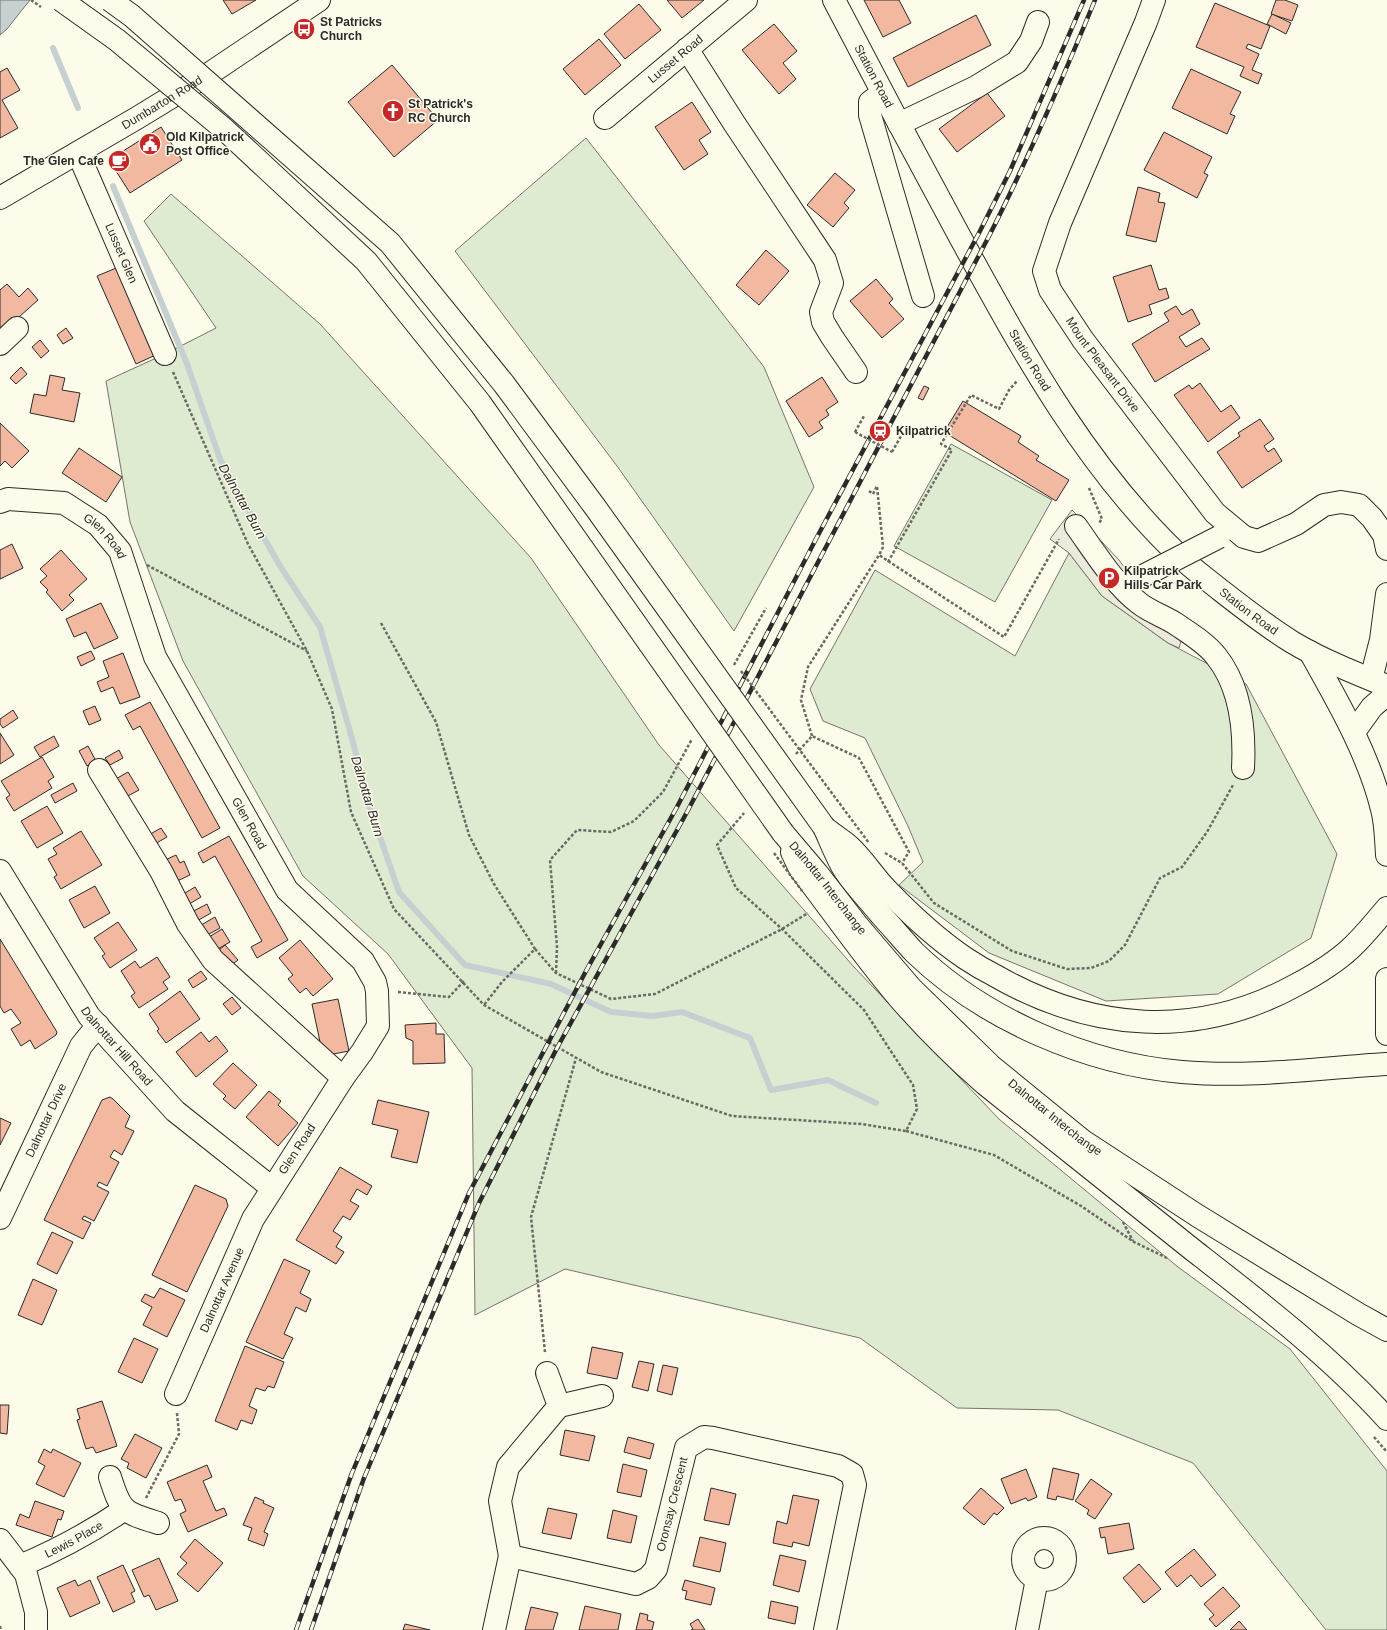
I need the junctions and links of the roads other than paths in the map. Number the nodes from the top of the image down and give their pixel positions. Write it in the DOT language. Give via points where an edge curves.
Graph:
graph roads {
  1 [pos="110,0"];
  2 [pos="319,0"];
  3 [pos="746,0"];
  4 [pos="834,0"];
  5 [pos="1154,0"];
  6 [pos="52,4"];
  7 [pos="1038,22"];
  8 [pos="688,49"];
  9 [pos="882,93"];
  10 [pos="605,118"];
  11 [pos="898,124"];
  12 [pos="78,153"];
  13 [pos="0,198"];
  14 [pos="923,296"];
  15 [pos="17,328"];
  16 [pos="0,344"];
  17 [pos="165,354"];
  18 [pos="856,372"];
  19 [pos="0,502"];
  20 [pos="1080,532"];
  21 [pos="1226,533"];
  22 [pos="1387,550"];
  23 [pos="1129,583"];
  24 [pos="1387,594"];
  25 [pos="1310,652"];
  26 [pos="1379,682"];
  27 [pos="1387,694"];
  28 [pos="1354,732"];
  29 [pos="1243,768"];
  30 [pos="99,770"];
  31 [pos="824,827"];
  32 [pos="778,843"];
  33 [pos="1387,855"];
  34 [pos="0,871"];
  35 [pos="1387,908"];
  36 [pos="1387,979"];
  37 [pos="98,1025"];
  38 [pos="1387,1034"];
  39 [pos="1387,1064"];
  40 [pos="343,1078"];
  41 [pos="272,1188"];
  42 [pos="0,1218"];
  43 [pos="1387,1330"];
  44 [pos="547,1373"];
  45 [pos="176,1394"];
  46 [pos="602,1396"];
  47 [pos="559,1406"];
  48 [pos="1387,1419"];
  49 [pos="110,1477"];
  50 [pos="131,1513"];
  51 [pos="158,1523"];
  52 [pos="0,1540"];
  53 [pos="510,1556"];
  54 [pos="20,1566"];
  55 [pos="1037,1579"];
  56 [pos="36,1630"];
  57 [pos="494,1630"];
  58 [pos="825,1630"];
  59 [pos="1027,1630"];
  1 -- 31 [label="main road, bridge" via="132,16 390,242 504,384 595,506"];
  2 -- 12 [label="main road, Dumbarton Road" via="209,74"];
  3 -- 8 [label="main road, Lusset Road"];
  4 -- 9 [label="main road, Station Road"];
  5 -- 21 [label="main road, Mount Pleasant Drive" via="1060,223 1044,271 1050,290 1084,340 1214,513"];
  6 -- 32 [label="main road, bridge" via="117,40 224,129 366,261 480,403"];
  7 -- 11 [label="main road" via="1017,62 976,87"];
  8 -- 10 [label="main road, Lusset Road"];
  8 -- 18 [label="main road" via="825,260 832,283 821,312 823,322"];
  9 -- 11 [label="main road, Station Road"];
  9 -- 14 [label="main road" via="870,102 870,115"];
  11 -- 25 [label="main road, Station Road" via="996,303 1055,400 1098,464 1146,521 1187,564 1266,625"];
  12 -- 13 [label="main road, Dumbarton Road"];
  12 -- 17 [label="main road, Lusset Glen"];
  15 -- 16 [label="main road"];
  19 -- 40 [label="main road, Glen Road" via="8,499 64,503 98,525 120,551 156,657 287,890 363,961 375,982 378,991 378,1026"];
  20 -- 23 [label="main road"];
  21 -- 22 [label="main road, Mount Pleasant Drive" via="1258,541 1296,524 1324,505 1341,502 1359,506 1372,518 1384,535"];
  21 -- 23 [label="main road, bridge"];
  23 -- 29 [label="main road" via="1139,604 1174,623 1216,655 1230,678 1237,697 1244,742"];
  24 -- 26 [label="main road" via="1380,640"];
  25 -- 26 [label="main road, Station Road"];
  25 -- 28 [label="main road, Station Road"];
  27 -- 28 [label="main road" via="1372,707"];
  28 -- 33 [label="main road, Station Road" via="1383,810"];
  30 -- 40 [label="main road" via="160,871 188,924 213,960"];
  31 -- 35 [label="main road" via="851,848 886,890 914,917 966,959 1014,987 1095,1016 1130,1021 1177,1022 1245,1008 1310,978 1333,962 1351,948"];
  31 -- 39 [label="main road" via="843,867 914,952 960,989 1017,1024 1070,1046 1138,1066 1183,1072 1245,1073"];
  32 -- 43 [label="main road, Dalnottar Interchange" via="817,873 911,988 991,1066 1083,1140 1211,1224"];
  32 -- 48 [label="main road" via="898,997 958,1060 991,1089 1278,1316 1338,1368"];
  34 -- 37 [label="main road, Dalnottar Hill Road" via="89,1016"];
  36 -- 38 [label="main road"];
  37 -- 41 [label="main road, Dalnottar Hill Road" via="175,1110"];
  37 -- 42 [label="main road, Dalnottar Drive" via="81,1046"];
  40 -- 41 [label="main road, Glen Road"];
  41 -- 45 [label="main road, Dalnottar Avenue" via="253,1219"];
  44 -- 47 [label="main road"];
  46 -- 47 [label="main road"];
  47 -- 53 [label="main road" via="508,1467 500,1501"];
  49 -- 50 [label="main road" via="119,1502"];
  50 -- 51 [label="main road"];
  50 -- 54 [label="main road, Lewis Place"];
  52 -- 54 [label="main road"];
  53 -- 57 [label="main road"];
  53 -- 58 [label="main road, Oronsay Crescent" via="636,1584 648,1578 656,1569 686,1448 704,1437 838,1466 852,1474 855,1485"];
  54 -- 56 [label="main road" via="26,1574 36,1612"];
  55 -- 59 [label="main road"];
}
